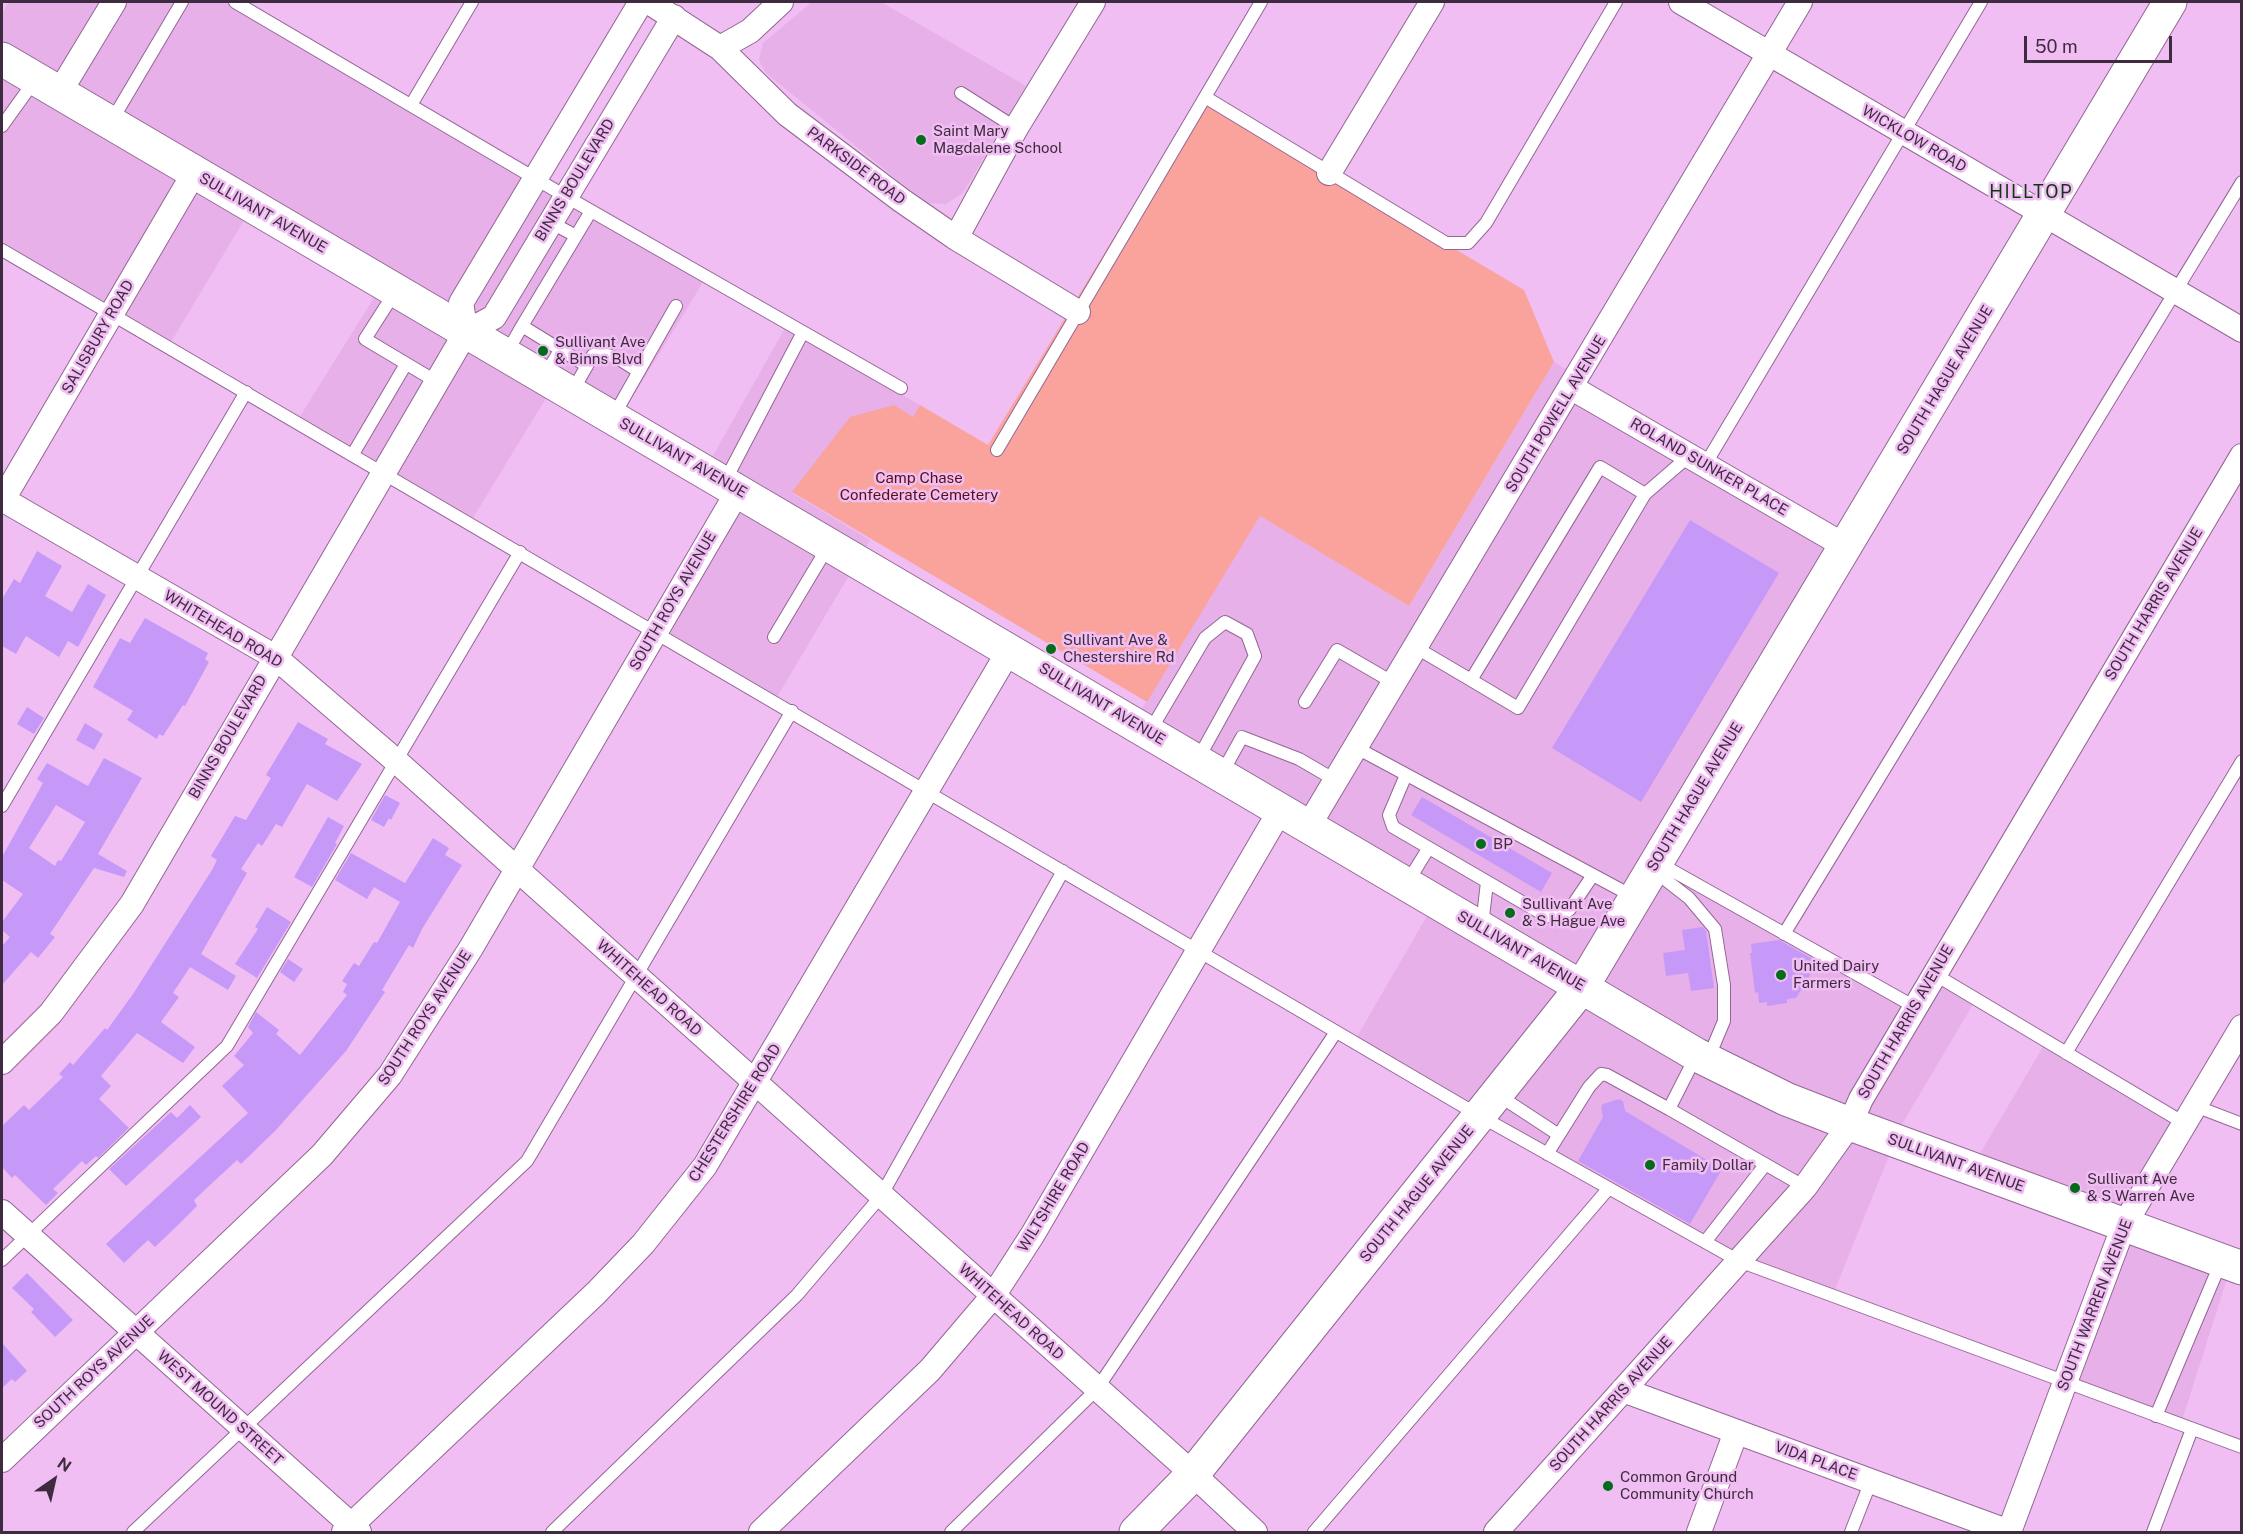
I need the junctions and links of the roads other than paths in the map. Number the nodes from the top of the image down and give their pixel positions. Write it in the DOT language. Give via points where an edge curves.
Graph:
graph roads {
  1 [pos="114,2"];
  2 [pos="182,2"];
  3 [pos="235,2"];
  4 [pos="472,2"];
  5 [pos="641,2"];
  6 [pos="649,2"];
  7 [pos="781,2"];
  8 [pos="1093,2"];
  9 [pos="1261,2"];
  10 [pos="1432,2"];
  11 [pos="1616,2"];
  12 [pos="1681,2"];
  13 [pos="1800,2"];
  14 [pos="1981,2"];
  15 [pos="2170,2"];
  16 [pos="674,16"];
  17 [pos="720,48"];
  18 [pos="1769,53"];
  19 [pos="2,59"];
  20 [pos="47,86"];
  21 [pos="961,93"];
  22 [pos="1204,97"];
  23 [pos="411,105"];
  24 [pos="6,111"];
  25 [pos="110,123"];
  26 [pos="2,126"];
  27 [pos="1016,128"];
  28 [pos="1903,132"];
  29 [pos="194,173"];
  30 [pos="1329,173"];
  31 [pos="535,178"];
  32 [pos="2241,182"];
  33 [pos="565,196"];
  34 [pos="591,211"];
  35 [pos="2043,214"];
  36 [pos="550,222"];
  37 [pos="576,236"];
  38 [pos="956,238"];
  39 [pos="2,250"];
  40 [pos="395,291"];
  41 [pos="2176,292"];
  42 [pos="519,303"];
  43 [pos="676,306"];
  44 [pos="1078,312"];
  45 [pos="111,314"];
  46 [pos="522,326"];
  47 [pos="2241,330"];
  48 [pos="466,332"];
  49 [pos="803,332"];
  50 [pos="506,355"];
  51 [pos="406,364"];
  52 [pos="566,371"];
  53 [pos="638,371"];
  54 [pos="437,382"];
  55 [pos="901,388"];
  56 [pos="1572,388"];
  57 [pos="246,392"];
  58 [pos="613,417"];
  59 [pos="997,450"];
  60 [pos="353,454"];
  61 [pos="2241,456"];
  62 [pos="1697,460"];
  63 [pos="384,472"];
  64 [pos="731,487"];
  65 [pos="1645,494"];
  66 [pos="2,500"];
  67 [pos="830,544"];
  68 [pos="1845,546"];
  69 [pos="520,552"];
  70 [pos="136,579"];
  71 [pos="656,631"];
  72 [pos="774,637"];
  73 [pos="1415,647"];
  74 [pos="1010,649"];
  75 [pos="275,657"];
  76 [pos="1471,680"];
  77 [pos="1394,683"];
  78 [pos="1305,702"];
  79 [pos="792,711"];
  80 [pos="1149,732"];
  81 [pos="1355,747"];
  82 [pos="395,760"];
  83 [pos="2241,761"];
  84 [pos="1209,767"];
  85 [pos="1406,775"];
  86 [pos="1335,780"];
  87 [pos="927,791"];
  88 [pos="2,806"];
  89 [pos="1281,809"];
  90 [pos="1309,825"];
  91 [pos="1428,849"];
  92 [pos="1654,866"];
  93 [pos="516,869"];
  94 [pos="1064,872"];
  95 [pos="1593,874"];
  96 [pos="1487,882"];
  97 [pos="1407,883"];
  98 [pos="1635,897"];
  99 [pos="1481,928"];
  100 [pos="1784,934"];
  101 [pos="1199,951"];
  102 [pos="1934,974"];
  103 [pos="635,975"];
  104 [pos="1582,987"];
  105 [pos="1915,1007"];
  106 [pos="2241,1027"];
  107 [pos="1336,1032"];
  108 [pos="2066,1053"];
  109 [pos="1702,1058"];
  110 [pos="2,1062"];
  111 [pos="755,1084"];
  112 [pos="1489,1105"];
  113 [pos="1669,1109"];
  114 [pos="2189,1114"];
  115 [pos="1850,1124"];
  116 [pos="2241,1124"];
  117 [pos="1559,1135"];
  118 [pos="1547,1154"];
  119 [pos="1766,1165"];
  120 [pos="1805,1187"];
  121 [pos="1609,1188"];
  122 [pos="881,1196"];
  123 [pos="2,1212"];
  124 [pos="2124,1225"];
  125 [pos="27,1235"];
  126 [pos="1705,1242"];
  127 [pos="2,1260"];
  128 [pos="1739,1262"];
  129 [pos="2231,1265"];
  130 [pos="993,1296"];
  131 [pos="136,1333"];
  132 [pos="2064,1382"];
  133 [pos="1097,1389"];
  134 [pos="1623,1390"];
  135 [pos="2157,1416"];
  136 [pos="243,1429"];
  137 [pos="2192,1429"];
  138 [pos="1736,1432"];
  139 [pos="2241,1448"];
  140 [pos="2,1460"];
  141 [pos="1193,1474"];
  142 [pos="1871,1481"];
  143 [pos="351,1530"];
  144 [pos="2009,1532"];
  145 [pos="133,1533"];
  146 [pos="552,1533"];
  147 [pos="761,1533"];
  148 [pos="951,1533"];
  149 [pos="1136,1533"];
  150 [pos="1255,1533"];
  151 [pos="1314,1533"];
  152 [pos="1496,1533"];
  153 [pos="1699,1533"];
  154 [pos="1851,1533"];
  155 [pos="2153,1533"];
  1 -- 20 [label="street"];
  2 -- 25 [label="lane"];
  3 -- 23 [label="lane"];
  4 -- 23 [label="lane"];
  5 -- 31 [label="street"];
  6 -- 16 [label="street, PARKSIDE ROAD"];
  7 -- 17 [label="street" via="750,31"];
  8 -- 27 [label="street"];
  9 -- 22 [label="lane"];
  10 -- 30 [label="street"];
  11 -- 30 [label="lane" via="1486,222 1468,243 1446,243"];
  12 -- 18 [label="street, WICKLOW ROAD"];
  13 -- 18 [label="street, SOUTH POWELL AVENUE"];
  14 -- 28 [label="lane"];
  15 -- 35 [label="main road, SOUTH HAGUE AVENUE"];
  16 -- 17 [label="street, PARKSIDE ROAD"];
  16 -- 33 [label="street, BINNS BOULEVARD"];
  17 -- 38 [label="street, PARKSIDE ROAD" via="787,114"];
  18 -- 28 [label="street, WICKLOW ROAD"];
  18 -- 56 [label="street, SOUTH POWELL AVENUE"];
  19 -- 20 [label="main road, SULLIVANT AVENUE"];
  20 -- 24 [label="lane"];
  20 -- 25 [label="main road, SULLIVANT AVENUE"];
  21 -- 27 [label="lane"];
  22 -- 30 [label="lane"];
  22 -- 44 [label="lane"];
  23 -- 31 [label="lane"];
  24 -- 26 [label="lane"];
  25 -- 29 [label="main road, SULLIVANT AVENUE"];
  27 -- 38 [label="street"];
  28 -- 35 [label="street, WICKLOW ROAD"];
  28 -- 62 [label="lane"];
  29 -- 40 [label="main road, SULLIVANT AVENUE"];
  29 -- 45 [label="street, SALISBURY ROAD"];
  31 -- 33 [label="lane"];
  31 -- 48 [label="street" via="461,303"];
  32 -- 41 [label="lane"];
  33 -- 34 [label="lane"];
  33 -- 36 [label="street, BINNS BOULEVARD"];
  34 -- 37 [label="lane"];
  34 -- 49 [label="lane"];
  35 -- 41 [label="street, WICKLOW ROAD"];
  35 -- 68 [label="main road, SOUTH HAGUE AVENUE"];
  36 -- 37 [label="lane"];
  36 -- 42 [label="street, BINNS BOULEVARD"];
  37 -- 42 [label="lane"];
  38 -- 44 [label="street, PARKSIDE ROAD"];
  39 -- 45 [label="lane"];
  40 -- 48 [label="main road, SULLIVANT AVENUE"];
  40 -- 51 [label="lane" via="365,339"];
  41 -- 47 [label="street, WICKLOW ROAD"];
  41 -- 100 [label="lane"];
  42 -- 46 [label="lane"];
  42 -- 48 [label="street, BINNS BOULEVARD"];
  43 -- 53 [label="lane"];
  44 -- 59 [label="lane"];
  45 -- 57 [label="lane"];
  45 -- 66 [label="street, SALISBURY ROAD"];
  46 -- 50 [label="lane"];
  46 -- 52 [label="lane"];
  48 -- 50 [label="main road, SULLIVANT AVENUE"];
  48 -- 54 [label="street, BINNS BOULEVARD"];
  49 -- 55 [label="lane"];
  49 -- 64 [label="lane"];
  50 -- 52 [label="main road, SULLIVANT AVENUE"];
  51 -- 54 [label="lane"];
  51 -- 60 [label="lane"];
  52 -- 53 [label="lane" via="598,352"];
  52 -- 58 [label="main road, SULLIVANT AVENUE"];
  53 -- 58 [label="lane"];
  54 -- 63 [label="street, BINNS BOULEVARD"];
  56 -- 62 [label="street, ROLAND SUNKER PLACE"];
  56 -- 73 [label="street, SOUTH POWELL AVENUE"];
  57 -- 60 [label="lane"];
  57 -- 70 [label="lane"];
  58 -- 64 [label="main road, SULLIVANT AVENUE"];
  60 -- 63 [label="lane"];
  61 -- 102 [label="street, SOUTH HARRIS AVENUE"];
  62 -- 65 [label="lane"];
  62 -- 68 [label="street, ROLAND SUNKER PLACE"];
  63 -- 69 [label="lane"];
  63 -- 75 [label="street, BINNS BOULEVARD"];
  64 -- 67 [label="main road, SULLIVANT AVENUE"];
  64 -- 71 [label="street, SOUTH ROYS AVENUE"];
  65 -- 76 [label="lane" via="1600,467"];
  65 -- 76 [label="lane" via="1518,708"];
  66 -- 70 [label="street, WHITEHEAD ROAD"];
  67 -- 72 [label="lane"];
  67 -- 74 [label="main road, SULLIVANT AVENUE"];
  68 -- 92 [label="main road, SOUTH HAGUE AVENUE"];
  69 -- 71 [label="lane"];
  69 -- 82 [label="lane"];
  70 -- 75 [label="street, WHITEHEAD ROAD"];
  70 -- 88 [label="lane"];
  71 -- 79 [label="lane"];
  71 -- 93 [label="street, SOUTH ROYS AVENUE"];
  73 -- 76 [label="lane"];
  73 -- 77 [label="street, SOUTH POWELL AVENUE"];
  74 -- 80 [label="main road, SULLIVANT AVENUE"];
  74 -- 87 [label="street, CHESTERSHIRE ROAD"];
  75 -- 82 [label="street, WHITEHEAD ROAD"];
  75 -- 110 [label="street, BINNS BOULEVARD" via="132,904 51,1013"];
  77 -- 78 [label="lane" via="1337,650"];
  77 -- 81 [label="street, SOUTH POWELL AVENUE"];
  79 -- 87 [label="lane"];
  79 -- 103 [label="lane"];
  80 -- 84 [label="main road, SULLIVANT AVENUE"];
  80 -- 84 [label="lane" via="1205,638 1225,622 1247,634 1255,656"];
  81 -- 85 [label="lane"];
  81 -- 86 [label="street, SOUTH POWELL AVENUE"];
  82 -- 93 [label="street, WHITEHEAD ROAD"];
  82 -- 125 [label="lane" via="227,1046"];
  83 -- 108 [label="lane"];
  84 -- 86 [label="lane" via="1242,737 1299,759"];
  84 -- 89 [label="main road, SULLIVANT AVENUE"];
  85 -- 91 [label="lane" via="1389,815 1393,827"];
  85 -- 95 [label="lane"];
  86 -- 90 [label="street, SOUTH POWELL AVENUE"];
  87 -- 94 [label="lane"];
  87 -- 111 [label="street, CHESTERSHIRE ROAD"];
  89 -- 90 [label="main road, SULLIVANT AVENUE"];
  89 -- 101 [label="street, WILTSHIRE ROAD"];
  90 -- 97 [label="main road, SULLIVANT AVENUE"];
  91 -- 96 [label="lane"];
  91 -- 97 [label="lane"];
  92 -- 98 [label="main road, SOUTH HAGUE AVENUE"];
  92 -- 100 [label="lane"];
  92 -- 109 [label="lane" via="1715,929 1724,985 1724,1021"];
  93 -- 103 [label="street, WHITEHEAD ROAD"];
  93 -- 131 [label="street, SOUTH ROYS AVENUE" via="390,1075 357,1116 322,1155"];
  94 -- 101 [label="lane"];
  94 -- 122 [label="lane"];
  95 -- 96 [label="lane" via="1570,909 1560,917 1546,916"];
  95 -- 98 [label="lane"];
  96 -- 99 [label="lane"];
  97 -- 99 [label="main road, SULLIVANT AVENUE"];
  98 -- 104 [label="main road, SOUTH HAGUE AVENUE"];
  99 -- 104 [label="main road, SULLIVANT AVENUE"];
  100 -- 105 [label="lane"];
  101 -- 107 [label="lane"];
  101 -- 130 [label="street, WILTSHIRE ROAD"];
  102 -- 105 [label="street, SOUTH HARRIS AVENUE"];
  102 -- 108 [label="lane"];
  103 -- 111 [label="street, WHITEHEAD ROAD"];
  103 -- 136 [label="lane" via="528,1161"];
  104 -- 109 [label="main road, SULLIVANT AVENUE"];
  104 -- 112 [label="main road, SOUTH HAGUE AVENUE"];
  105 -- 115 [label="street, SOUTH HARRIS AVENUE"];
  106 -- 114 [label="street, SOUTH WARREN AVENUE"];
  107 -- 112 [label="lane"];
  107 -- 133 [label="lane"];
  108 -- 114 [label="lane"];
  109 -- 113 [label="lane"];
  109 -- 115 [label="main road, SULLIVANT AVENUE" via="1786,1099"];
  111 -- 122 [label="street, WHITEHEAD ROAD"];
  111 -- 143 [label="street, CHESTERSHIRE ROAD" via="705,1166 644,1244"];
  112 -- 117 [label="lane"];
  112 -- 118 [label="lane"];
  112 -- 141 [label="main road, SOUTH HAGUE AVENUE"];
  113 -- 117 [label="lane" via="1601,1074"];
  113 -- 119 [label="lane"];
  114 -- 116 [label="lane"];
  114 -- 124 [label="street, SOUTH WARREN AVENUE"];
  115 -- 120 [label="street, SOUTH HARRIS AVENUE"];
  115 -- 124 [label="main road, SULLIVANT AVENUE"];
  117 -- 118 [label="lane"];
  118 -- 121 [label="lane"];
  119 -- 120 [label="lane"];
  119 -- 126 [label="lane"];
  120 -- 128 [label="street, SOUTH HARRIS AVENUE"];
  121 -- 126 [label="lane"];
  121 -- 151 [label="lane"];
  122 -- 130 [label="street, WHITEHEAD ROAD"];
  122 -- 146 [label="lane" via="797,1295"];
  123 -- 125 [label="street, WEST MOUND STREET"];
  124 -- 129 [label="main road, SULLIVANT AVENUE"];
  124 -- 132 [label="street, SOUTH WARREN AVENUE"];
  125 -- 127 [label="lane"];
  125 -- 131 [label="street, WEST MOUND STREET"];
  126 -- 128 [label="lane"];
  128 -- 132 [label="lane"];
  128 -- 134 [label="street, SOUTH HARRIS AVENUE"];
  129 -- 135 [label="lane"];
  130 -- 133 [label="street, WHITEHEAD ROAD"];
  130 -- 147 [label="street, WILTSHIRE ROAD" via="930,1370"];
  131 -- 136 [label="street, WEST MOUND STREET"];
  131 -- 140 [label="street, SOUTH ROYS AVENUE"];
  132 -- 135 [label="lane"];
  132 -- 144 [label="street, SOUTH WARREN AVENUE"];
  133 -- 141 [label="street, WHITEHEAD ROAD"];
  133 -- 148 [label="lane"];
  134 -- 138 [label="street, VIDA PLACE"];
  134 -- 152 [label="street, SOUTH HARRIS AVENUE"];
  135 -- 137 [label="lane"];
  136 -- 143 [label="street, WEST MOUND STREET"];
  136 -- 145 [label="lane"];
  137 -- 139 [label="lane"];
  137 -- 155 [label="lane"];
  138 -- 142 [label="street, VIDA PLACE"];
  138 -- 153 [label="street"];
  141 -- 149 [label="main road, SOUTH HAGUE AVENUE"];
  141 -- 150 [label="street, WHITEHEAD ROAD"];
  142 -- 144 [label="street, VIDA PLACE"];
  142 -- 154 [label="lane"];
}
